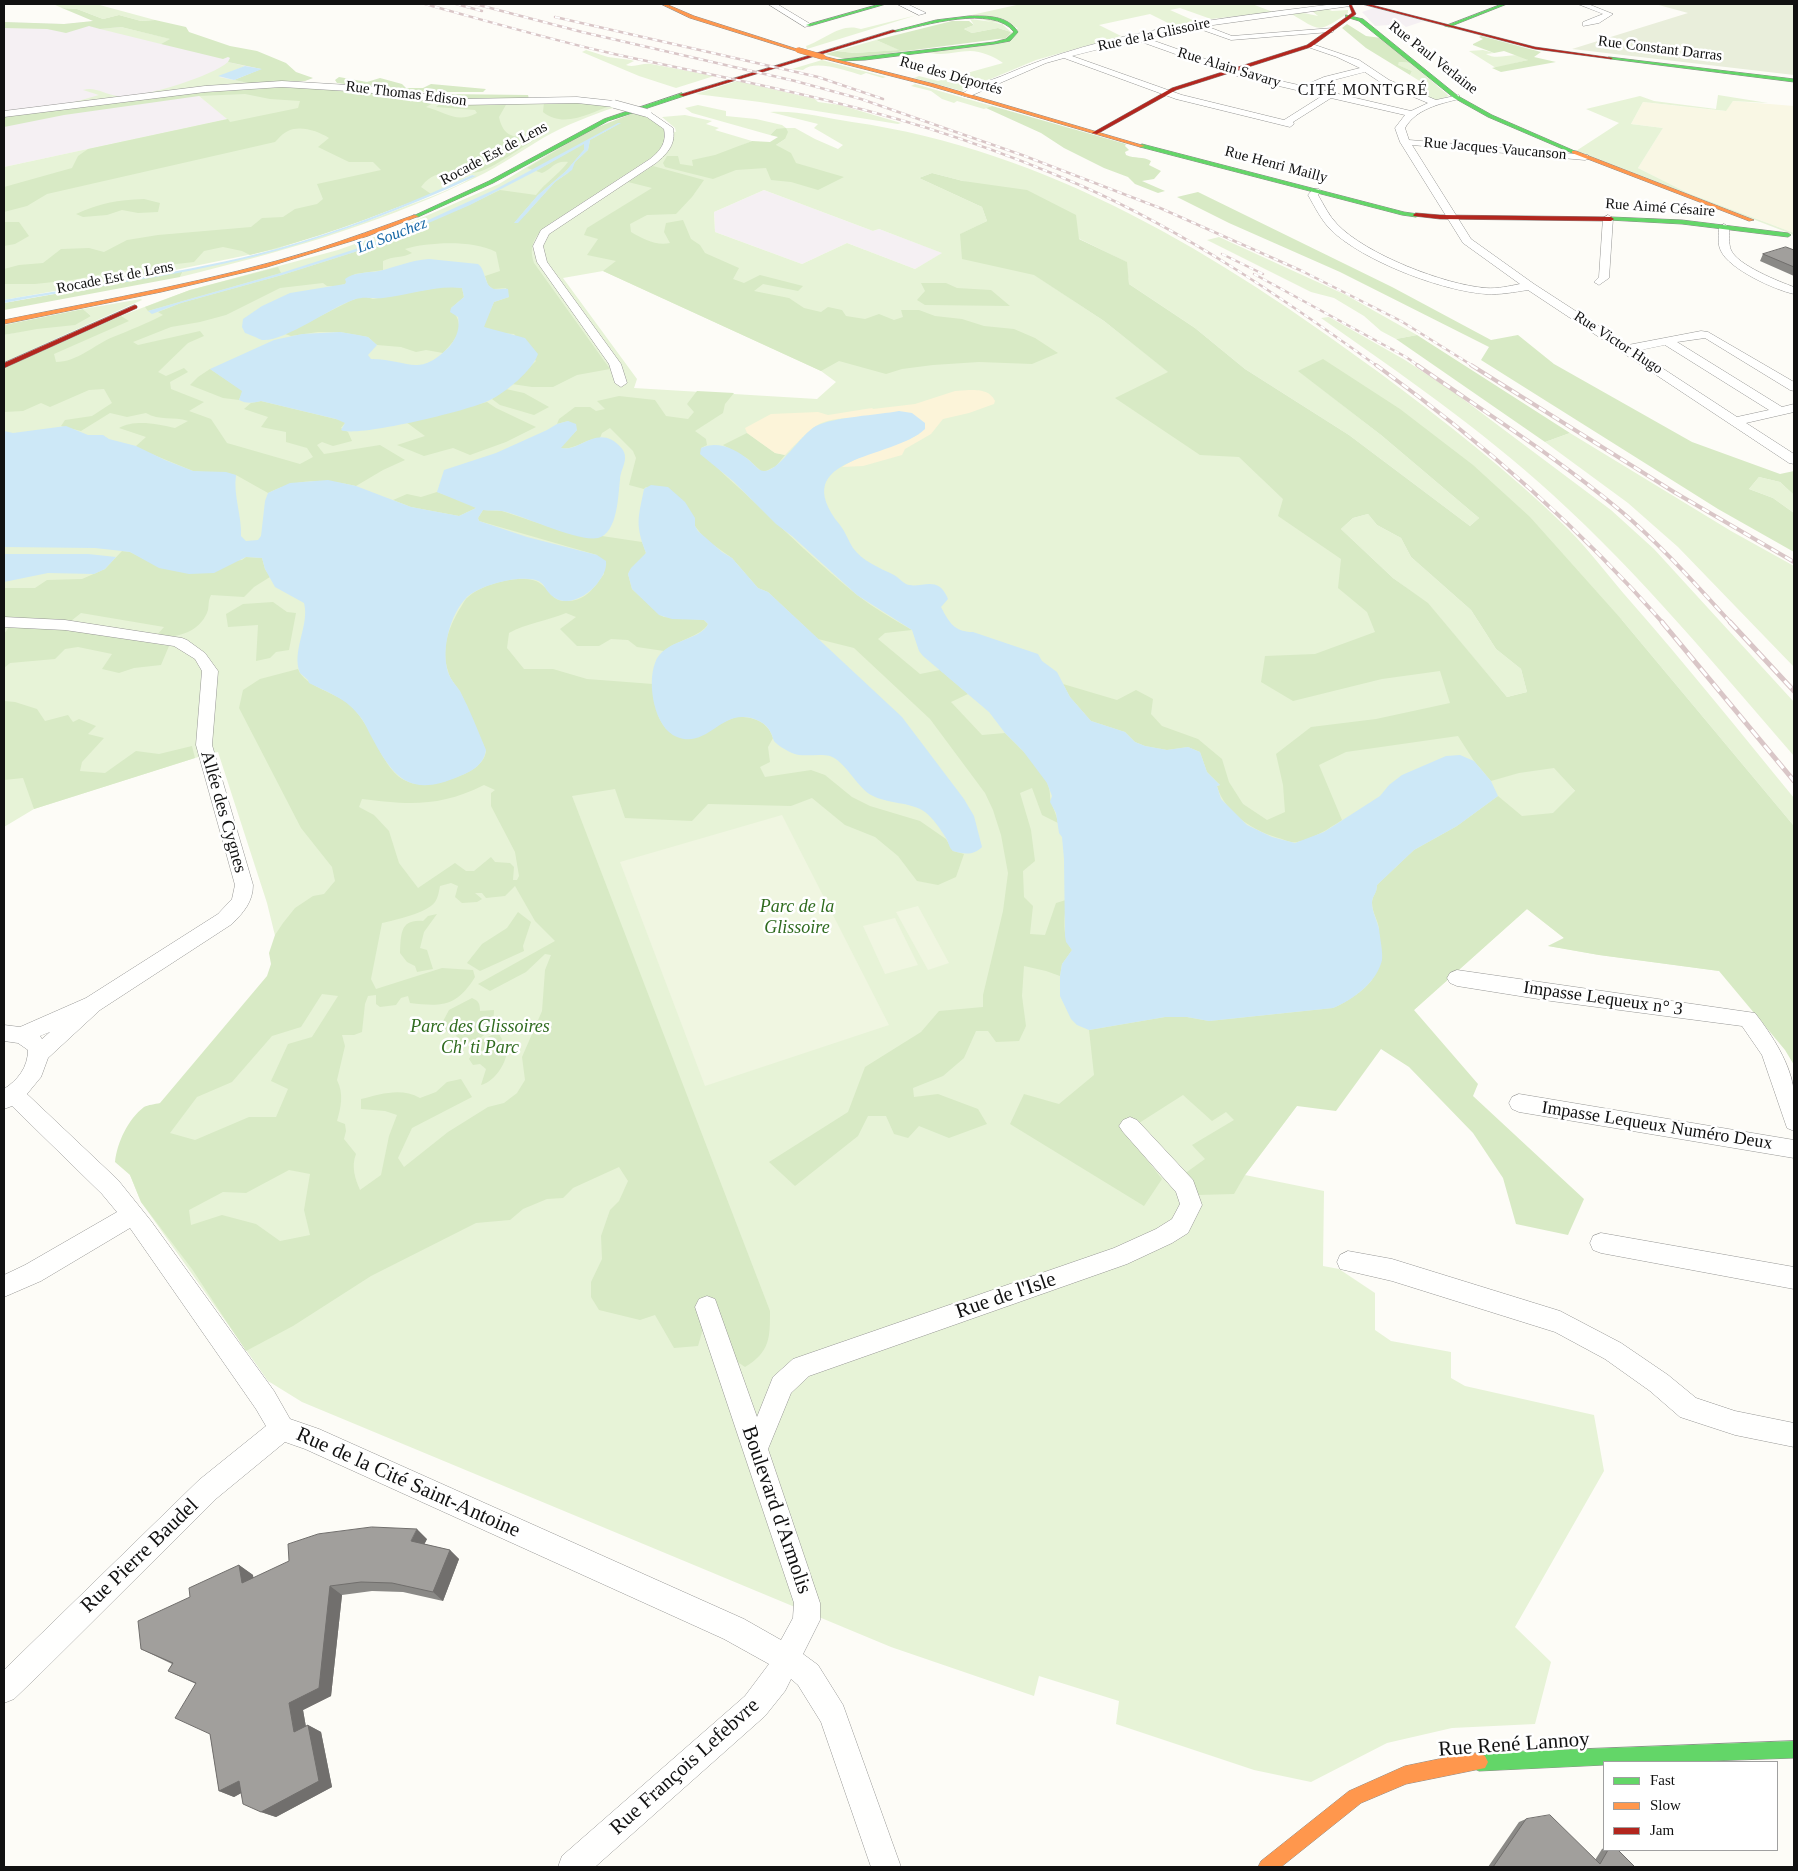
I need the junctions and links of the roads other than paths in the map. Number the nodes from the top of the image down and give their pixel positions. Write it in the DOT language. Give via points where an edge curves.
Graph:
graph roads {
  1 [pos="663,4"];
  2 [pos="772,4"];
  3 [pos="884,4"];
  4 [pos="901,4"];
  5 [pos="1351,4"];
  6 [pos="1364,4"];
  7 [pos="1377,4"];
  8 [pos="1505,4"];
  9 [pos="1582,4"];
  10 [pos="973,5"];
  11 [pos="922,13"];
  12 [pos="937,16"];
  13 [pos="1348,16"];
  14 [pos="1586,24"];
  15 [pos="808,25"];
  16 [pos="1195,25"];
  17 [pos="1450,25"];
  18 [pos="914,26"];
  19 [pos="1330,30"];
  20 [pos="822,35"];
  21 [pos="1134,37"];
  22 [pos="810,42"];
  23 [pos="1309,46"];
  24 [pos="795,49"];
  25 [pos="1063,55"];
  26 [pos="861,62"];
  27 [pos="1366,70"];
  28 [pos="1233,71"];
  29 [pos="1794,79"];
  30 [pos="1302,90"];
  31 [pos="1166,93"];
  32 [pos="965,95"];
  33 [pos="1328,96"];
  34 [pos="1456,98"];
  35 [pos="425,99"];
  36 [pos="1436,103"];
  37 [pos="614,104"];
  38 [pos="4,114"];
  39 [pos="1413,114"];
  40 [pos="1095,133"];
  41 [pos="1405,142"];
  42 [pos="1584,157"];
  43 [pos="1316,191"];
  44 [pos="1451,217"];
  45 [pos="1567,218"];
  46 [pos="1608,218"];
  47 [pos="1724,227"];
  48 [pos="1756,228"];
  49 [pos="1791,236"];
  50 [pos="260,267"];
  51 [pos="554,280"];
  52 [pos="1599,282"];
  53 [pos="1530,286"];
  54 [pos="1794,291"];
  55 [pos="4,315"];
  56 [pos="4,322"];
  57 [pos="1667,341"];
  58 [pos="1626,349"];
  59 [pos="4,366"];
  60 [pos="622,383"];
  61 [pos="1794,387"];
  62 [pos="1794,408"];
  63 [pos="1780,411"];
  64 [pos="1736,421"];
  65 [pos="1794,446"];
  66 [pos="1778,450"];
  67 [pos="1794,460"];
  68 [pos="4,622"];
  69 [pos="1457,978"];
  70 [pos="93,1004"];
  71 [pos="13,1034"];
  72 [pos="39,1054"];
  73 [pos="9,1097"];
  74 [pos="1519,1103"];
  75 [pos="1794,1122"];
  76 [pos="1130,1126"];
  77 [pos="1794,1149"];
  78 [pos="132,1215"];
  79 [pos="1601,1243"];
  80 [pos="1348,1262"];
  81 [pos="1794,1278"];
  82 [pos="4,1286"];
  83 [pos="708,1307"];
  84 [pos="282,1429"];
  85 [pos="1794,1435"];
  86 [pos="756,1448"];
  87 [pos="786,1658"];
  88 [pos="4,1689"];
  89 [pos="1794,1749"];
  90 [pos="573,1867"];
  91 [pos="886,1867"];
  92 [pos="1267,1867"];
  1 -- 24 [label="main road" via="692,17"];
  2 -- 15 [label="street"];
  3 -- 15 [label="main road"];
  4 -- 11 [label="street"];
  5 -- 13 [label="main road" via="1355,12"];
  5 -- 16 [label="street, Rue de la Glissoire"];
  6 -- 17 [label="main road"];
  7 -- 17 [label="main road"];
  8 -- 17 [label="main road"];
  9 -- 14 [label="street" via="1608,14"];
  10 -- 12 [label="main road"];
  12 -- 18 [label="main road, Rocade Est de Lens" via="990,6"];
  12 -- 55 [label="main road, Rocade Est de Lens" via="713,80 598,117 454,194 318,244 172,282"];
  13 -- 19 [label="main road"];
  13 -- 34 [label="main road, Rue Paul Verlaine" via="1361,20"];
  15 -- 20 [label="main road"];
  16 -- 19 [label="street" via="1231,38"];
  16 -- 21 [label="street, Rue de la Glissoire"];
  17 -- 29 [label="main road, Rue Constant Darras" via="1571,53"];
  18 -- 26 [label="main road" via="957,18 982,18 1008,23 1016,32 1008,40 994,43"];
  18 -- 50 [label="main road, Rocade Est de Lens" via="622,114 588,127 506,175 448,203 358,238"];
  19 -- 23 [label="main road"];
  21 -- 25 [label="street, Rue de la Glissoire"];
  21 -- 28 [label="street, Rue Alain Savary"];
  22 -- 24 [label="main road"];
  23 -- 27 [label="street" via="1340,55"];
  23 -- 28 [label="main road"];
  24 -- 26 [label="main road, bridge"];
  25 -- 31 [label="street"];
  25 -- 32 [label="street, Rue de la Glissoire"];
  26 -- 32 [label="main road, Rue des Déportés"];
  27 -- 30 [label="street" via="1327,79"];
  27 -- 36 [label="street"];
  28 -- 30 [label="street, Rue Alain Savary"];
  28 -- 31 [label="main road"];
  30 -- 33 [label="street, Rue Alain Savary"];
  31 -- 33 [label="street" via="1289,123"];
  31 -- 40 [label="main road"];
  32 -- 40 [label="main road, Rue des Déportés"];
  33 -- 39 [label="street, Rue Alain Savary"];
  34 -- 36 [label="street"];
  34 -- 42 [label="main road, Rue Paul Verlaine"];
  35 -- 37 [label="street, Rue Thomas Edison" via="470,103 577,100"];
  35 -- 38 [label="street, Rue Thomas Edison" via="355,88 296,84 241,86"];
  36 -- 39 [label="street"];
  37 -- 51 [label="street, Rue Thomas Edison, bridge" via="647,113 668,128 670,144 653,161 544,232 539,239 538,253"];
  39 -- 41 [label="street" via="1400,128"];
  40 -- 43 [label="main road, Rue Henri Mailly"];
  41 -- 42 [label="street, Rue Jacques Vaucanson"];
  41 -- 44 [label="street, Rue Victor Hugo"];
  42 -- 48 [label="main road, Rue Paul Verlaine"];
  43 -- 44 [label="main road, Rue Henri Mailly" via="1419,217"];
  43 -- 53 [label="street" via="1313,195 1336,229 1354,243 1389,261 1475,290 1496,291"];
  44 -- 45 [label="main road, Rue Henri Mailly"];
  44 -- 53 [label="street, Rue Victor Hugo" via="1467,241"];
  45 -- 46 [label="main road, Rue Aimé Césaire"];
  46 -- 47 [label="main road, Rue Aimé Césaire"];
  46 -- 52 [label="street" via="1604,278"];
  47 -- 48 [label="main road, Rue Aimé Césaire"];
  47 -- 54 [label="street" via="1726,251 1737,263 1762,279"];
  48 -- 49 [label="main road, Rue Aimé Césaire"];
  50 -- 56 [label="main road"];
  50 -- 59 [label="main road" via="124,311"];
  51 -- 60 [label="street" via="615,364"];
  53 -- 58 [label="street, Rue Victor Hugo"];
  57 -- 58 [label="street"];
  57 -- 61 [label="street" via="1708,335"];
  57 -- 63 [label="street"];
  58 -- 64 [label="street, Rue Victor Hugo"];
  62 -- 63 [label="street"];
  63 -- 64 [label="street"];
  64 -- 66 [label="street, Rue Victor Hugo"];
  65 -- 66 [label="street"];
  66 -- 67 [label="street, Rue Victor Hugo"];
  68 -- 70 [label="street, Allée des Cygnes" via="65,624 174,641 200,656 210,671 204,745 245,894 225,919"];
  69 -- 75 [label="street, Impasse Lequeux n° 3" via="1748,1019 1772,1056"];
  70 -- 71 [label="street, Allée des Cygnes"];
  70 -- 72 [label="street, Allée des Cygnes"];
  71 -- 72 [label="street" via="34,1042"];
  72 -- 73 [label="street" via="37,1067 28,1082"];
  73 -- 78 [label="street, Rue de la Cité Saint-Antoine" via="103,1179"];
  74 -- 77 [label="street, Impasse Lequeux Numéro Deux"];
  76 -- 86 [label="street, Rue de l'Isle" via="1185,1187 1191,1205 1180,1226 1119,1257 801,1367 782,1385"];
  78 -- 82 [label="street" via="33,1273"];
  78 -- 84 [label="street, Rue de la Cité Saint-Antoine" via="265,1400"];
  79 -- 81 [label="street"];
  80 -- 85 [label="street" via="1392,1270 1560,1322 1613,1351 1689,1408 1735,1423"];
  83 -- 86 [label="street, Boulevard d'Armolis"];
  84 -- 87 [label="street, Rue de la Cité Saint-Antoine" via="310,1438 569,1554 734,1629"];
  84 -- 88 [label="street, Rue Pierre Baudel" via="210,1488"];
  86 -- 87 [label="street, Boulevard d'Armolis" via="807,1603 806,1620"];
  87 -- 90 [label="street, Rue François Lefebvre" via="775,1681 755,1706"];
  87 -- 91 [label="street" via="808,1675 833,1715"];
  89 -- 92 [label="main road, Rue René Lannoy" via="1463,1763 1406,1775 1355,1797"];
}
